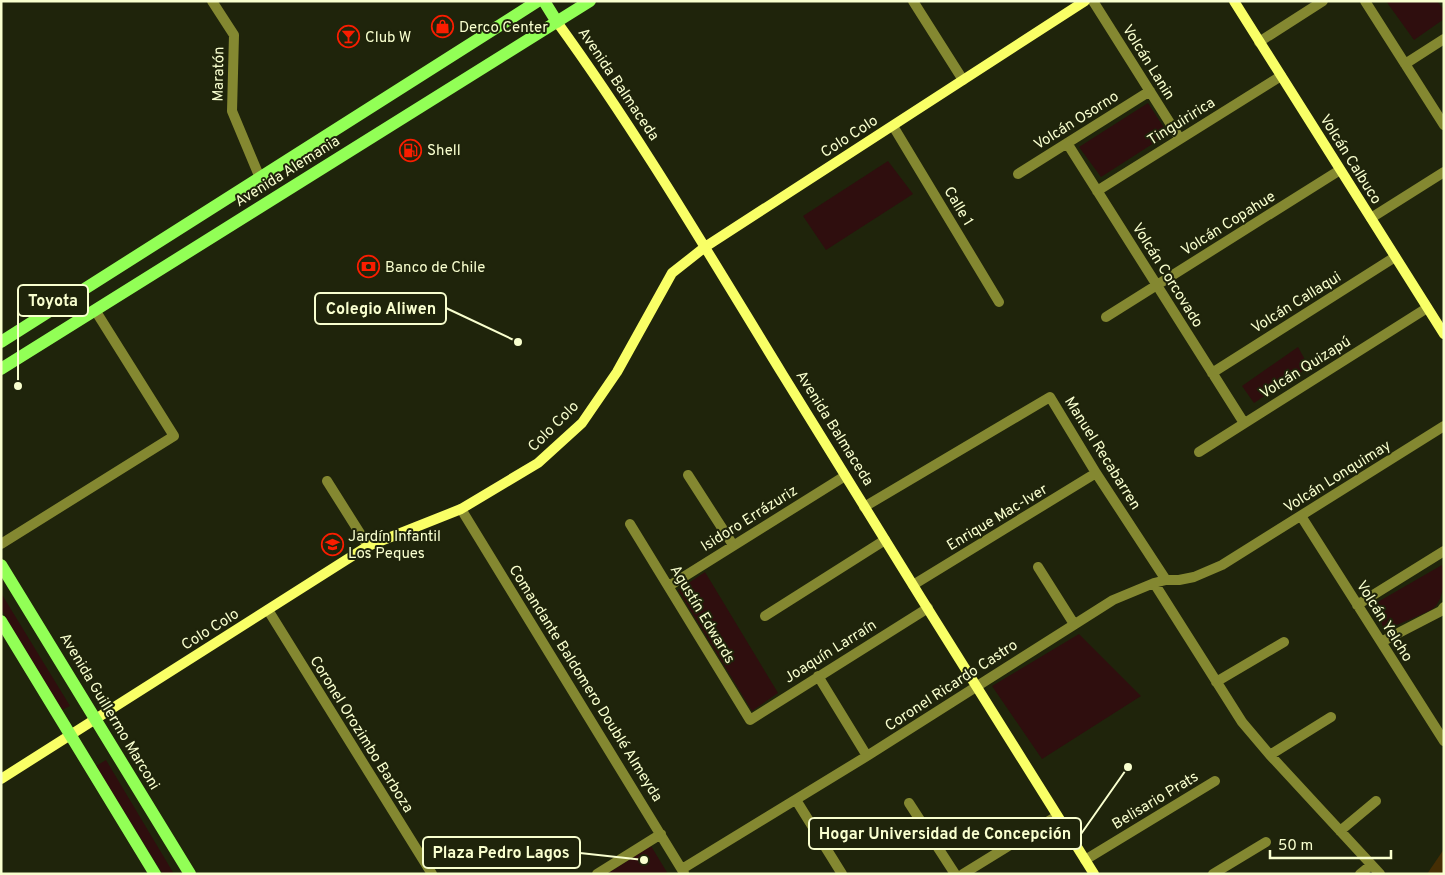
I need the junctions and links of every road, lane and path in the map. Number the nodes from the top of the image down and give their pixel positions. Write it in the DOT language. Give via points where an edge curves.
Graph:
graph roads {
  1 [pos="212,1"];
  2 [pos="538,1"];
  3 [pos="544,1"];
  4 [pos="590,1"];
  5 [pos="913,1"];
  6 [pos="1085,1"];
  7 [pos="1093,1"];
  8 [pos="1234,1"];
  9 [pos="1323,1"];
  10 [pos="1365,1"];
  11 [pos="557,22"];
  12 [pos="1444,39"];
  13 [pos="1259,42"];
  14 [pos="1405,64"];
  15 [pos="1281,76"];
  16 [pos="963,80"];
  17 [pos="1150,91"];
  18 [pos="1444,125"];
  19 [pos="893,126"];
  20 [pos="1180,139"];
  21 [pos="1067,143"];
  22 [pos="1340,170"];
  23 [pos="1444,172"];
  24 [pos="1018,174"];
  25 [pos="260,178"];
  26 [pos="1098,191"];
  27 [pos="1371,218"];
  28 [pos="704,247"];
  29 [pos="1395,257"];
  30 [pos="1157,285"];
  31 [pos="999,302"];
  32 [pos="1427,308"];
  33 [pos="95,310"];
  34 [pos="1106,317"];
  35 [pos="1444,334"];
  36 [pos="1,342"];
  37 [pos="1,369"];
  38 [pos="1212,373"];
  39 [pos="1244,423"];
  40 [pos="1444,426"];
  41 [pos="1199,452"];
  42 [pos="1096,474"];
  43 [pos="688,475"];
  44 [pos="845,476"];
  45 [pos="327,481"];
  46 [pos="864,507"];
  47 [pos="461,509"];
  48 [pos="1301,516"];
  49 [pos="630,524"];
  50 [pos="886,540"];
  51 [pos="1,544"];
  52 [pos="733,545"];
  53 [pos="368,546"];
  54 [pos="1246,551"];
  55 [pos="1444,551"];
  56 [pos="1,565"];
  57 [pos="1038,568"];
  58 [pos="1166,580"];
  59 [pos="1154,583"];
  60 [pos="913,585"];
  61 [pos="669,586"];
  62 [pos="1357,605"];
  63 [pos="1444,607"];
  64 [pos="928,608"];
  65 [pos="268,610"];
  66 [pos="765,616"];
  67 [pos="1,621"];
  68 [pos="1074,624"];
  69 [pos="1284,642"];
  70 [pos="1380,642"];
  71 [pos="818,676"];
  72 [pos="1216,682"];
  73 [pos="977,686"];
  74 [pos="1331,717"];
  75 [pos="96,719"];
  76 [pos="750,720"];
  77 [pos="70,735"];
  78 [pos="1444,742"];
  79 [pos="1270,755"];
  80 [pos="867,756"];
  81 [pos="1,779"];
  82 [pos="1215,781"];
  83 [pos="796,800"];
  84 [pos="1376,801"];
  85 [pos="909,803"];
  86 [pos="1057,816"];
  87 [pos="1340,831"];
  88 [pos="660,834"];
  89 [pos="1266,842"];
  90 [pos="1085,860"];
  91 [pos="1371,866"];
  92 [pos="683,871"];
  93 [pos="155,874"];
  94 [pos="190,874"];
  95 [pos="432,874"];
  96 [pos="597,874"];
  97 [pos="842,874"];
  98 [pos="955,874"];
  99 [pos="963,874"];
  100 [pos="1094,874"];
  101 [pos="1213,874"];
  102 [pos="1360,874"];
  103 [pos="1380,874"];
  1 -- 25 [label="street, Maratón" via="234,35 232,111"];
  2 -- 25 [label="main road, Avenida Alemania"];
  3 -- 11 [label="main road, Avenida Balmaceda"];
  4 -- 11 [label="main road, Avenida Alemania"];
  5 -- 16 [label="street"];
  6 -- 16 [label="street, Colo Colo"];
  7 -- 17 [label="street, Volcán Lanin"];
  8 -- 13 [label="street, Volcán Calbuco"];
  9 -- 13 [label="street"];
  10 -- 14 [label="street"];
  11 -- 28 [label="street, Avenida Balmaceda"];
  11 -- 33 [label="main road, Avenida Alemania"];
  12 -- 14 [label="street"];
  13 -- 15 [label="street, Volcán Calbuco"];
  14 -- 18 [label="street"];
  15 -- 20 [label="street, Tinguiririca"];
  15 -- 22 [label="street, Volcán Calbuco"];
  16 -- 19 [label="street, Colo Colo"];
  17 -- 20 [label="street, Volcán Lanin"];
  17 -- 21 [label="street, Volcán Osorno"];
  19 -- 28 [label="street, Colo Colo"];
  19 -- 31 [label="street, Calle 1"];
  20 -- 26 [label="street, Tinguiririca"];
  21 -- 24 [label="street, Volcán Osorno"];
  21 -- 26 [label="street, Volcán Corcovado"];
  22 -- 27 [label="street, Volcán Calbuco"];
  22 -- 30 [label="street, Volcán Copahue"];
  23 -- 27 [label="street"];
  25 -- 36 [label="main road, Avenida Alemania"];
  26 -- 30 [label="street, Volcán Corcovado"];
  27 -- 29 [label="street, Volcán Calbuco"];
  28 -- 44 [label="street, Avenida Balmaceda"];
  28 -- 47 [label="street, Colo Colo" via="672,274 617,372 582,423 538,463"];
  29 -- 32 [label="street, Volcán Calbuco"];
  29 -- 38 [label="street, Volcán Callaqui"];
  30 -- 34 [label="street, Volcán Copahue"];
  30 -- 38 [label="street, Volcán Corcovado"];
  32 -- 35 [label="street, Volcán Calbuco"];
  32 -- 39 [label="street, Volcán Quizapú"];
  33 -- 37 [label="main road, Avenida Alemania"];
  33 -- 51 [label="street" via="174,436"];
  38 -- 39 [label="street, Volcán Corcovado"];
  39 -- 41 [label="street, Volcán Quizapú"];
  40 -- 48 [label="street, Volcán Lonquimay"];
  42 -- 46 [label="street, Manuel Recabarren" via="1050,397"];
  42 -- 58 [label="street, Manuel Recabarren"];
  42 -- 60 [label="street, Enrique Mac-Iver"];
  43 -- 52 [label="street"];
  44 -- 46 [label="street, Avenida Balmaceda"];
  44 -- 52 [label="street, Isidoro Errázuriz"];
  45 -- 53 [label="street"];
  46 -- 50 [label="street, Avenida Balmaceda"];
  47 -- 53 [label="street, Colo Colo"];
  47 -- 88 [label="street, Comandante Baldomero Doublé Almeyda"];
  48 -- 54 [label="street, Volcán Lonquimay"];
  48 -- 62 [label="street, Volcán Yelcho"];
  49 -- 61 [label="street, Agustín Edwards"];
  50 -- 60 [label="street, Avenida Balmaceda"];
  50 -- 66 [label="street"];
  52 -- 61 [label="street, Isidoro Errázuriz"];
  53 -- 65 [label="street, Colo Colo"];
  54 -- 58 [label="street, Coronel Ricardo Castro" via="1194,577"];
  55 -- 62 [label="street"];
  56 -- 75 [label="main road, Avenida Guillermo Marconi"];
  57 -- 68 [label="street"];
  58 -- 59 [label="street, Coronel Ricardo Castro"];
  59 -- 68 [label="street, Coronel Ricardo Castro" via="1113,600"];
  59 -- 72 [label="street"];
  60 -- 64 [label="street, Avenida Balmaceda"];
  61 -- 76 [label="street, Agustín Edwards"];
  62 -- 70 [label="street, Volcán Yelcho"];
  63 -- 70 [label="street"];
  64 -- 71 [label="street, Joaquín Larraín"];
  64 -- 73 [label="street, Avenida Balmaceda"];
  65 -- 75 [label="street, Colo Colo"];
  65 -- 95 [label="street, Coronel Orozimbo Barboza"];
  67 -- 77 [label="main road"];
  68 -- 73 [label="street, Coronel Ricardo Castro"];
  69 -- 72 [label="street"];
  70 -- 78 [label="street, Volcán Yelcho"];
  71 -- 76 [label="street, Joaquín Larraín"];
  71 -- 80 [label="street"];
  72 -- 79 [label="street" via="1242,722"];
  73 -- 80 [label="street, Coronel Ricardo Castro"];
  73 -- 86 [label="street, Avenida Balmaceda"];
  74 -- 79 [label="street"];
  75 -- 77 [label="street, Colo Colo"];
  75 -- 94 [label="main road, Avenida Guillermo Marconi"];
  77 -- 81 [label="street, Colo Colo"];
  77 -- 93 [label="main road"];
  79 -- 87 [label="street"];
  80 -- 83 [label="street, Coronel Ricardo Castro"];
  82 -- 90 [label="street, Belisario Prats"];
  83 -- 92 [label="street, Coronel Ricardo Castro"];
  83 -- 97 [label="street"];
  84 -- 87 [label="street"];
  85 -- 98 [label="street"];
  86 -- 90 [label="street, Avenida Balmaceda"];
  86 -- 99 [label="street"];
  87 -- 91 [label="street"];
  88 -- 92 [label="street, Comandante Baldomero Doublé Almeyda"];
  88 -- 96 [label="street"];
  89 -- 101 [label="street"];
  90 -- 100 [label="street, Avenida Balmaceda"];
  91 -- 102 [label="street"];
  91 -- 103 [label="street"];
}
